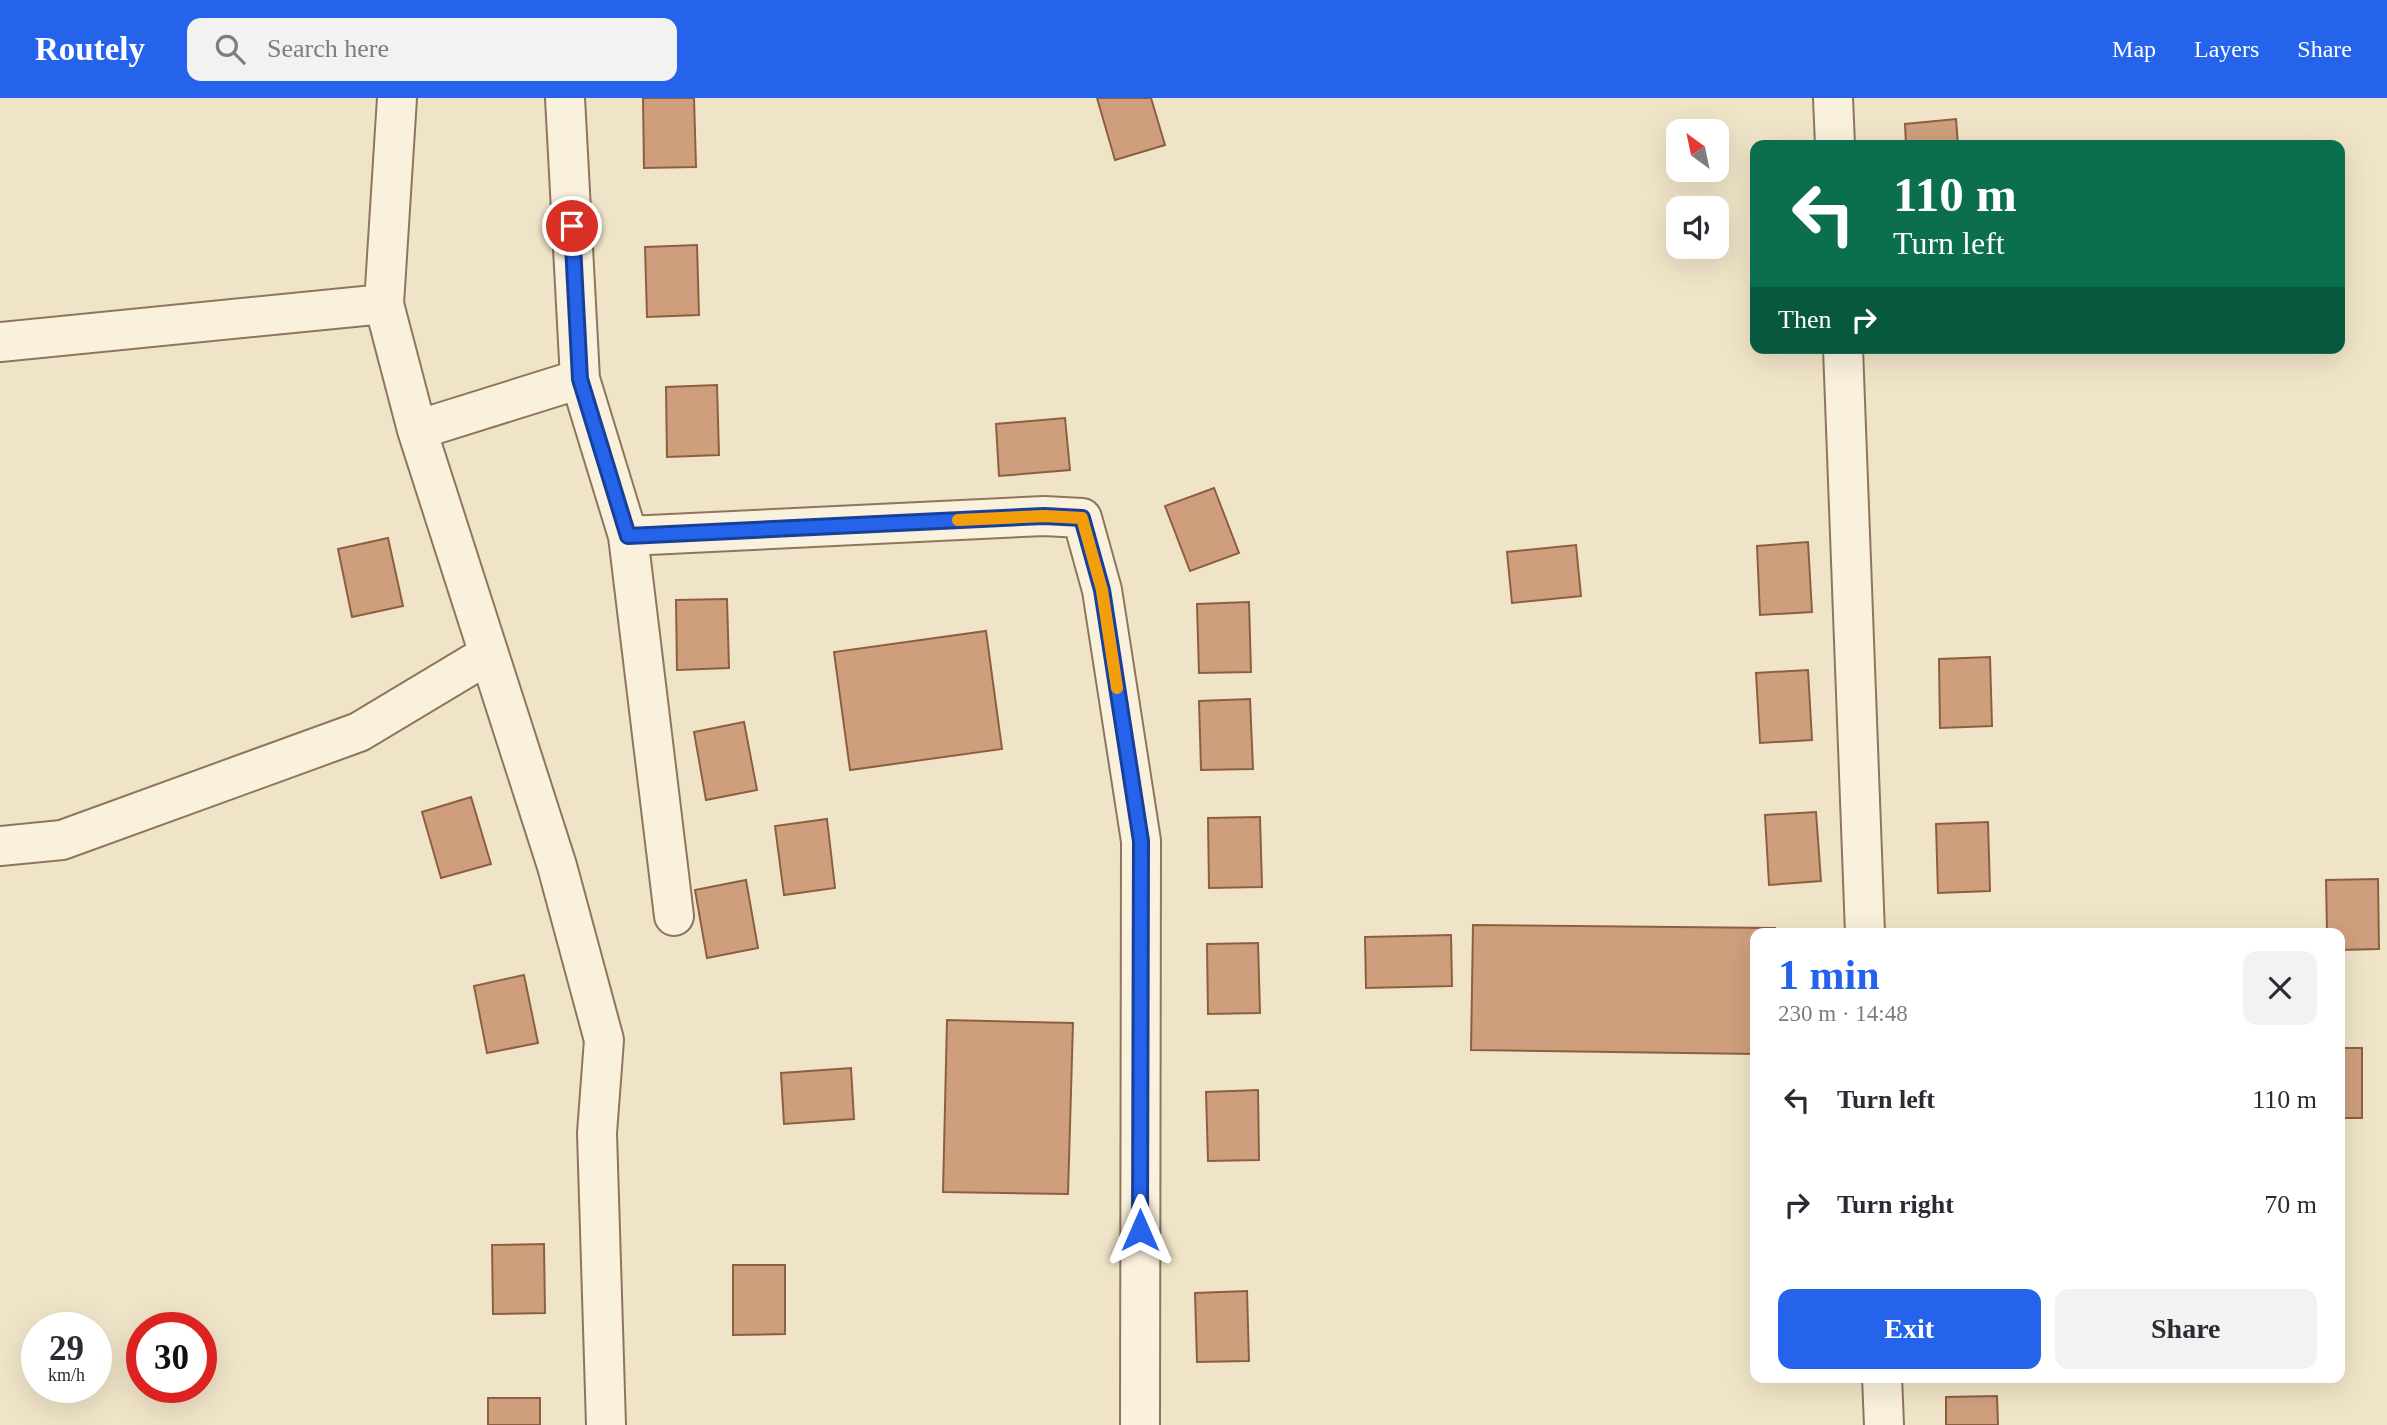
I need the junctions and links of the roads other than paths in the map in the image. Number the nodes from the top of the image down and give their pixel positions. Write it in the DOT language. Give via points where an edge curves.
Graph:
graph roads {
  1 [pos="397,98"];
  2 [pos="565,98"];
  3 [pos="1833,98"];
  4 [pos="1835,140"];
  5 [pos="384,303"];
  6 [pos="0,342"];
  7 [pos="1843,354"];
  8 [pos="580,379"];
  9 [pos="417,430"];
  10 [pos="628,536"];
  11 [pos="489,654"];
  12 [pos="0,846"];
  13 [pos="674,916"];
  14 [pos="1865,928"];
  15 [pos="1882,1383"];
  16 [pos="606,1425"];
  17 [pos="1140,1425"];
  18 [pos="1884,1425"];
  1 -- 5 [label="street"];
  2 -- 8 [label="street"];
  3 -- 4 [label="street"];
  5 -- 6 [label="street"];
  5 -- 9 [label="street"];
  7 -- 14 [label="street"];
  8 -- 9 [label="street"];
  8 -- 10 [label="street"];
  9 -- 11 [label="street"];
  10 -- 13 [label="street"];
  10 -- 17 [label="street" via="1044,516 1082,518 1102,590 1141,841"];
  11 -- 12 [label="street" via="359,732 62,840"];
  11 -- 16 [label="street" via="557,866 604,1040 597,1133"];
  15 -- 18 [label="street"];
}
